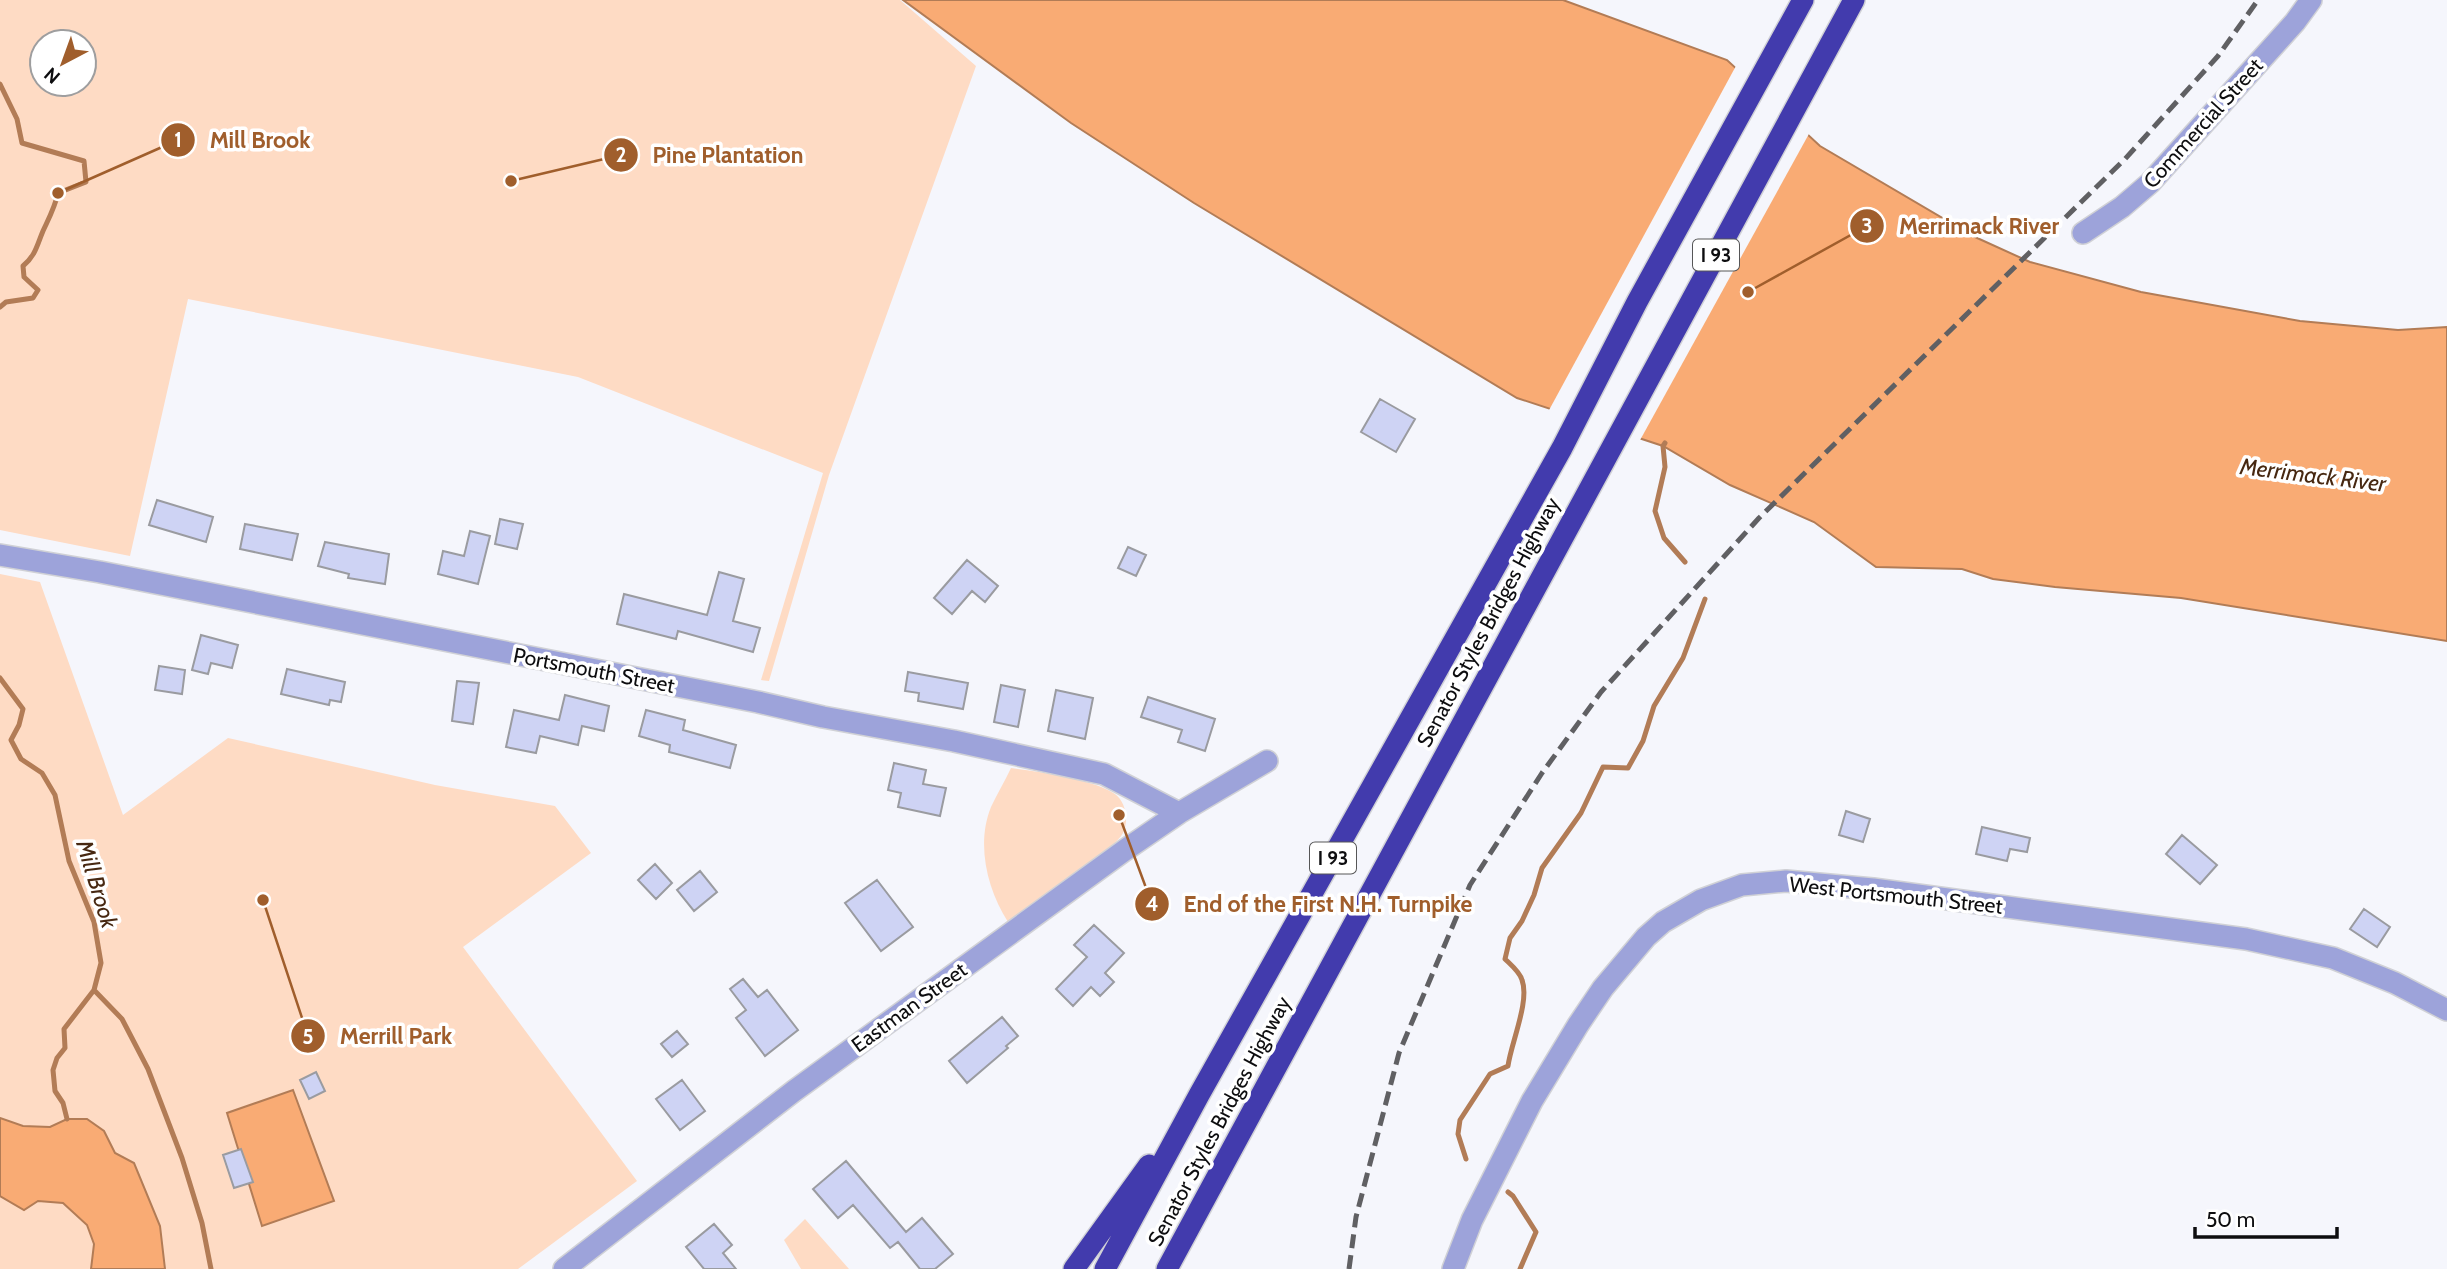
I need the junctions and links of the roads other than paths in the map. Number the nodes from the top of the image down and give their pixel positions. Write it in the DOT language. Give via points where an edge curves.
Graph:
graph roads {
  1 [pos="1803,0"];
  2 [pos="1854,0"];
  3 [pos="2311,0"];
  4 [pos="2082,233"];
  5 [pos="0,555"];
  6 [pos="1267,761"];
  7 [pos="1179,813"];
  8 [pos="2447,1010"];
  9 [pos="1199,1095"];
  10 [pos="564,1269"];
  11 [pos="1074,1269"];
  12 [pos="1105,1269"];
  13 [pos="1167,1269"];
  14 [pos="1453,1269"];
  1 -- 9 [label="highway, I 93" via="1562,448"];
  2 -- 13 [label="highway, Senator Styles Bridges Highway / I 93"];
  3 -- 4 [label="street, Commercial Street" via="2150,183"];
  5 -- 7 [label="street, Portsmouth Street" via="1079,768 1104,774"];
  6 -- 7 [label="street, Eastman Street"];
  7 -- 10 [label="street, Eastman Street" via="802,1085"];
  8 -- 14 [label="street, West Portsmouth Street" via="2333,958 2246,939 1873,889 1786,881 1742,885 1701,900 1663,922 1603,988 1532,1101 1472,1220"];
  9 -- 11 [label="highway"];
  9 -- 12 [label="highway, I 93"];
}
